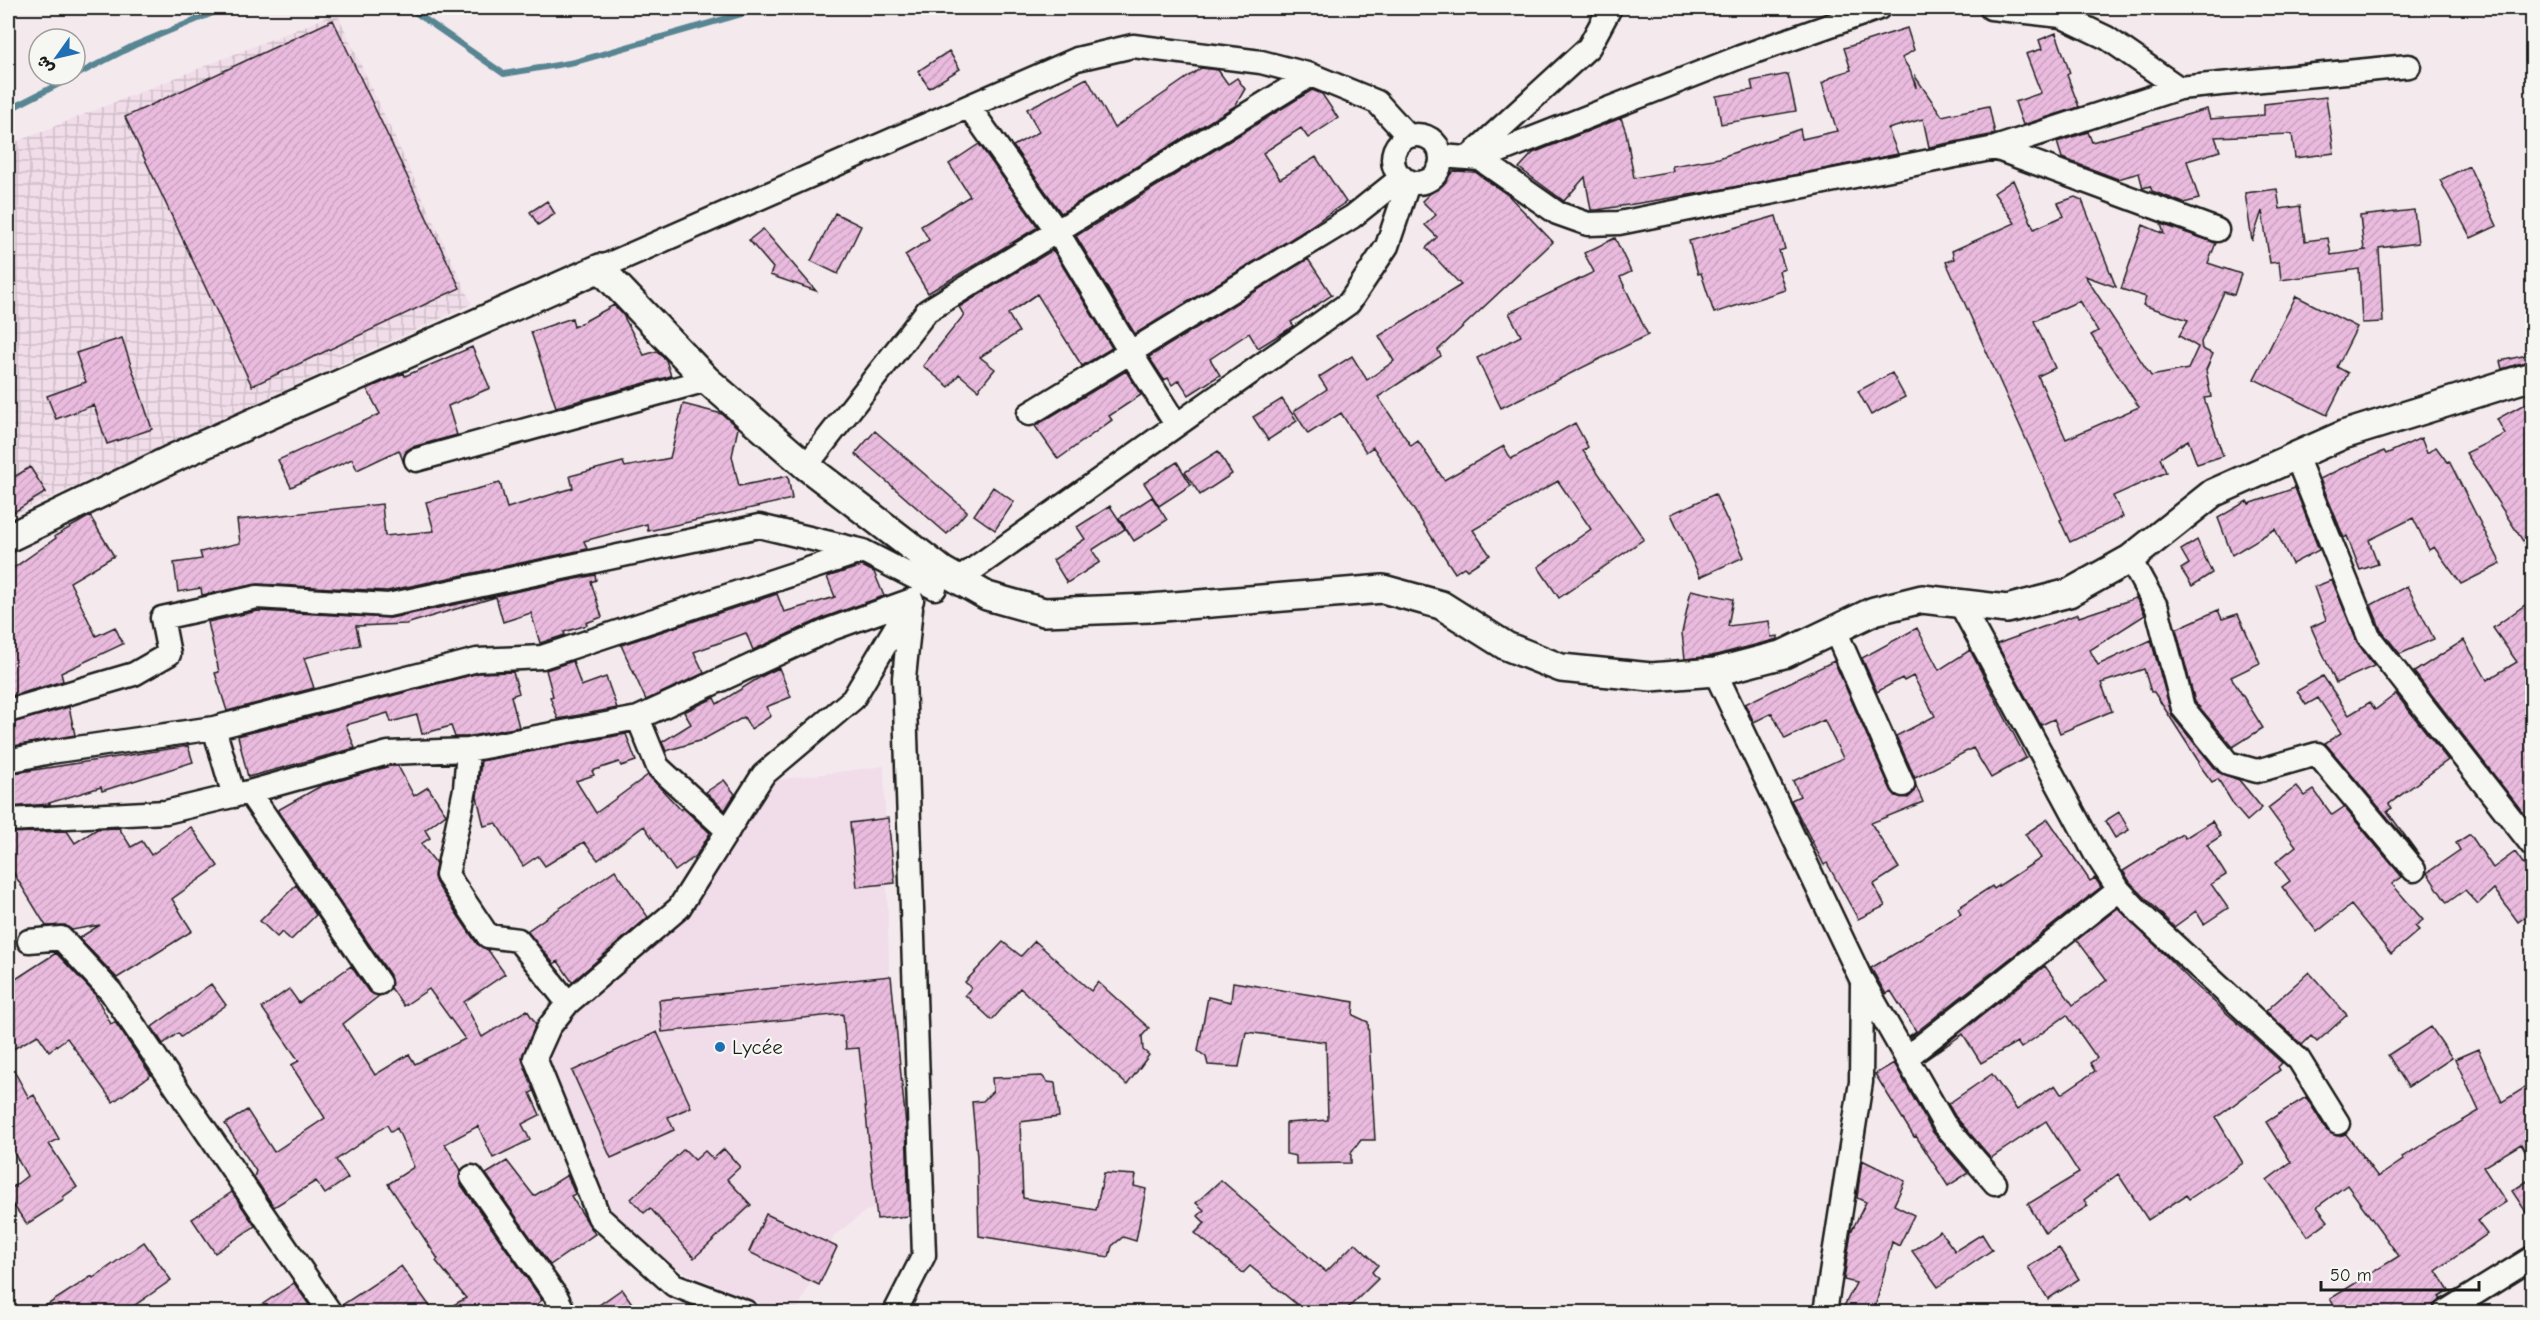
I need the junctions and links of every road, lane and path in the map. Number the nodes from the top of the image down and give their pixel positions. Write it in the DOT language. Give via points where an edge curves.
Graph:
graph roads {
  1 [pos="1610,8"];
  2 [pos="1880,8"];
  3 [pos="1991,8"];
  4 [pos="2409,66"];
  5 [pos="1311,75"];
  6 [pos="2179,88"];
  7 [pos="969,107"];
  8 [pos="1408,136"];
  9 [pos="1995,148"];
  10 [pos="1442,156"];
  11 [pos="1474,158"];
  12 [pos="1405,179"];
  13 [pos="2217,230"];
  14 [pos="1057,231"];
  15 [pos="600,268"];
  16 [pos="1130,352"];
  17 [pos="2532,376"];
  18 [pos="707,380"];
  19 [pos="1029,414"];
  20 [pos="1176,424"];
  21 [pos="2296,456"];
  22 [pos="416,460"];
  23 [pos="806,465"];
  24 [pos="8,538"];
  25 [pos="863,551"];
  26 [pos="2130,559"];
  27 [pos="945,580"];
  28 [pos="912,600"];
  29 [pos="1961,605"];
  30 [pos="1835,630"];
  31 [pos="1715,672"];
  32 [pos="8,711"];
  33 [pos="638,718"];
  34 [pos="214,728"];
  35 [pos="468,750"];
  36 [pos="8,761"];
  37 [pos="1903,784"];
  38 [pos="241,794"];
  39 [pos="8,820"];
  40 [pos="728,831"];
  41 [pos="2532,845"];
  42 [pos="2414,870"];
  43 [pos="2119,890"];
  44 [pos="29,941"];
  45 [pos="1862,981"];
  46 [pos="379,983"];
  47 [pos="568,1003"];
  48 [pos="1906,1058"];
  49 [pos="2338,1123"];
  50 [pos="472,1177"];
  51 [pos="1995,1183"];
  52 [pos="2532,1258"];
  53 [pos="330,1312"];
  54 [pos="564,1312"];
  55 [pos="746,1312"];
  56 [pos="895,1312"];
  57 [pos="1825,1312"];
  58 [pos="2445,1312"];
  1 -- 11 [label="street" via="1589,47"];
  2 -- 11 [label="street"];
  3 -- 6 [label="street" via="2061,16 2107,38"];
  4 -- 6 [label="street"];
  5 -- 7 [label="street" via="1261,62 1133,46 1077,59"];
  5 -- 8 [label="street" via="1377,102"];
  5 -- 14 [label="street"];
  6 -- 9 [label="street"];
  7 -- 14 [label="street"];
  7 -- 15 [label="street"];
  8 -- 10 [label="street" via="1430,138"];
  8 -- 12 [label="street" via="1394,155 1394,163"];
  9 -- 11 [label="street" via="1619,223 1588,224 1557,213"];
  9 -- 13 [label="street"];
  10 -- 11 [label="street"];
  10 -- 12 [label="street" via="1432,177 1425,181"];
  12 -- 16 [label="street" via="1352,217"];
  12 -- 20 [label="street" via="1387,246 1349,303"];
  14 -- 16 [label="street"];
  14 -- 23 [label="street" via="927,310"];
  15 -- 18 [label="street"];
  15 -- 24 [label="street" via="178,456"];
  16 -- 19 [label="street"];
  16 -- 20 [label="street"];
  17 -- 21 [label="street" via="2343,435"];
  18 -- 22 [label="street"];
  18 -- 23 [label="street"];
  20 -- 27 [label="street"];
  21 -- 26 [label="street" via="2213,493"];
  21 -- 41 [label="street" via="2369,637"];
  23 -- 27 [label="street"];
  25 -- 27 [label="street"];
  25 -- 32 [label="street" via="759,526 388,605 257,597 162,618 169,654 134,674"];
  25 -- 34 [label="street" via="542,657 477,660"];
  26 -- 29 [label="street" via="2069,593 2007,609"];
  26 -- 42 [label="street" via="2157,608 2183,708 2228,763 2257,771 2317,754"];
  27 -- 28 [label="street"];
  27 -- 31 [label="street" via="1044,612 1150,608 1383,589 1441,605 1506,646 1561,668 1651,677"];
  28 -- 33 [label="street" via="831,628"];
  28 -- 40 [label="street" via="853,699 763,775"];
  28 -- 56 [label="street" via="904,678 924,1255"];
  29 -- 30 [label="street" via="1922,599 1874,611"];
  29 -- 43 [label="street" via="2095,853"];
  30 -- 31 [label="street" via="1784,654"];
  30 -- 37 [label="street"];
  31 -- 45 [label="street"];
  33 -- 35 [label="street"];
  33 -- 40 [label="street" via="658,767"];
  34 -- 36 [label="street"];
  34 -- 38 [label="street"];
  35 -- 38 [label="street" via="388,753"];
  35 -- 47 [label="street" via="465,789 447,875 488,936 518,940"];
  38 -- 39 [label="street" via="166,812"];
  38 -- 46 [label="street"];
  40 -- 47 [label="street" via="679,908"];
  43 -- 48 [label="street"];
  43 -- 49 [label="street" via="2299,1060"];
  44 -- 53 [label="street" via="61,939 111,992"];
  45 -- 48 [label="street"];
  45 -- 57 [label="street" via="1861,1082"];
  47 -- 55 [label="street" via="549,1027 535,1058 599,1217 674,1285"];
  48 -- 51 [label="street" via="1944,1124"];
  50 -- 54 [label="street"];
  52 -- 58 [label="street"];
}
